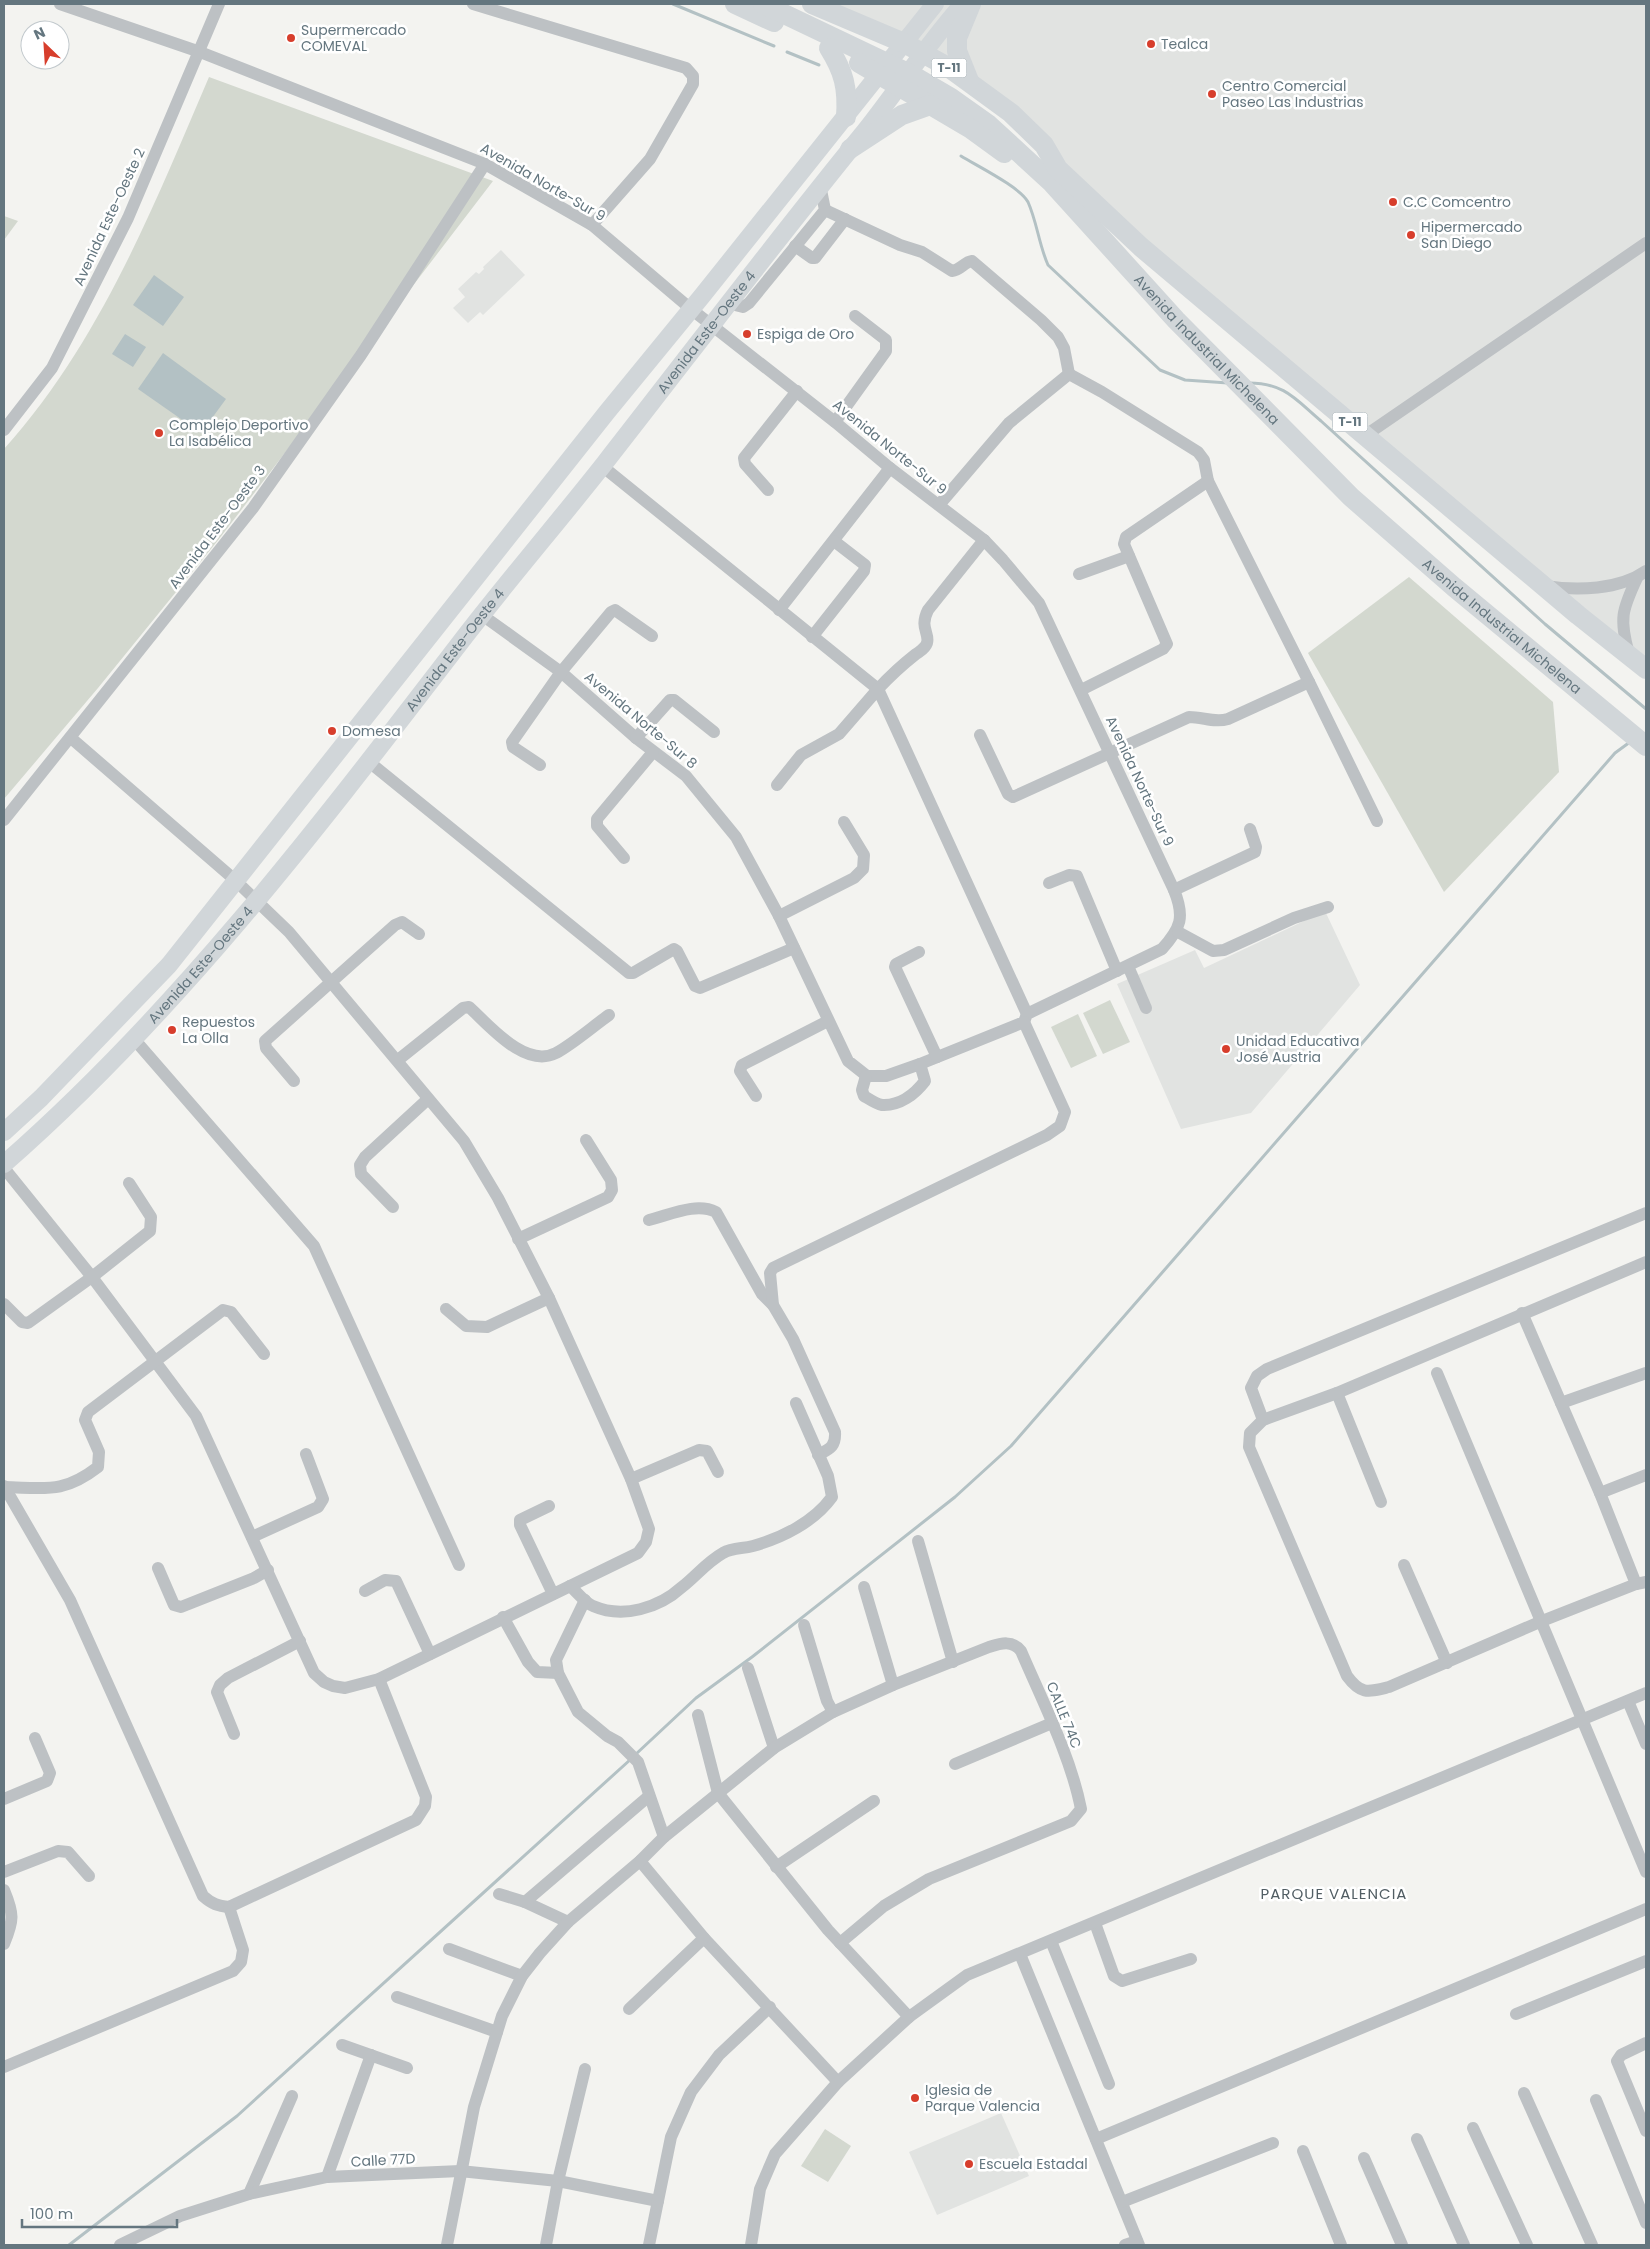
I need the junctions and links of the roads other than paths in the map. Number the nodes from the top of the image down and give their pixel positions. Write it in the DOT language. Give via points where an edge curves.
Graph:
graph roads {
  1 [pos="60,4"];
  2 [pos="219,4"];
  3 [pos="474,4"];
  4 [pos="735,4"];
  5 [pos="763,4"];
  6 [pos="794,4"];
  7 [pos="812,4"];
  8 [pos="934,4"];
  9 [pos="963,4"];
  10 [pos="971,4"];
  11 [pos="904,43"];
  12 [pos="829,48"];
  13 [pos="200,52"];
  14 [pos="922,54"];
  15 [pos="879,74"];
  16 [pos="969,81"];
  17 [pos="900,86"];
  18 [pos="930,105"];
  19 [pos="846,117"];
  20 [pos="993,122"];
  21 [pos="856,142"];
  22 [pos="485,164"];
  23 [pos="1051,172"];
  24 [pos="820,185"];
  25 [pos="825,210"];
  26 [pos="845,219"];
  27 [pos="592,225"];
  28 [pos="1646,243"];
  29 [pos="795,246"];
  30 [pos="727,303"];
  31 [pos="691,309"];
  32 [pos="855,316"];
  33 [pos="712,323"];
  34 [pos="1069,374"];
  35 [pos="797,391"];
  36 [pos="835,422"];
  37 [pos="4,430"];
  38 [pos="1366,435"];
  39 [pos="602,466"];
  40 [pos="890,468"];
  41 [pos="1208,481"];
  42 [pos="768,490"];
  43 [pos="939,505"];
  44 [pos="984,540"];
  45 [pos="834,541"];
  46 [pos="1128,556"];
  47 [pos="1079,574"];
  48 [pos="1642,574"];
  49 [pos="1544,585"];
  50 [pos="779,610"];
  51 [pos="482,615"];
  52 [pos="652,636"];
  53 [pos="812,637"];
  54 [pos="1629,656"];
  55 [pos="1646,669"];
  56 [pos="561,672"];
  57 [pos="1309,682"];
  58 [pos="878,689"];
  59 [pos="1081,690"];
  60 [pos="714,732"];
  61 [pos="980,735"];
  62 [pos="71,738"];
  63 [pos="636,738"];
  64 [pos="1638,740"];
  65 [pos="653,752"];
  66 [pos="1112,754"];
  67 [pos="368,762"];
  68 [pos="540,765"];
  69 [pos="777,785"];
  70 [pos="4,820"];
  71 [pos="1377,821"];
  72 [pos="844,822"];
  73 [pos="1250,829"];
  74 [pos="624,858"];
  75 [pos="235,880"];
  76 [pos="1049,883"];
  77 [pos="1174,890"];
  78 [pos="258,901"];
  79 [pos="1328,907"];
  80 [pos="779,916"];
  81 [pos="1178,932"];
  82 [pos="419,934"];
  83 [pos="794,948"];
  84 [pos="919,952"];
  85 [pos="1122,969"];
  86 [pos="330,980"];
  87 [pos="1146,1008"];
  88 [pos="609,1015"];
  89 [pos="1025,1018"];
  90 [pos="828,1021"];
  91 [pos="134,1039"];
  92 [pos="937,1057"];
  93 [pos="398,1060"];
  94 [pos="920,1064"];
  95 [pos="866,1076"];
  96 [pos="294,1081"];
  97 [pos="756,1096"];
  98 [pos="428,1099"];
  99 [pos="4,1132"];
  100 [pos="586,1140"];
  101 [pos="4,1166"];
  102 [pos="129,1183"];
  103 [pos="393,1207"];
  104 [pos="1646,1213"];
  105 [pos="649,1220"];
  106 [pos="518,1239"];
  107 [pos="1646,1262"];
  108 [pos="92,1277"];
  109 [pos="549,1298"];
  110 [pos="4,1304"];
  111 [pos="773,1305"];
  112 [pos="446,1309"];
  113 [pos="1522,1313"];
  114 [pos="264,1354"];
  115 [pos="154,1361"];
  116 [pos="1437,1373"];
  117 [pos="1646,1373"];
  118 [pos="1337,1393"];
  119 [pos="796,1403"];
  120 [pos="1561,1403"];
  121 [pos="1263,1420"];
  122 [pos="306,1454"];
  123 [pos="818,1455"];
  124 [pos="718,1472"];
  125 [pos="1646,1475"];
  126 [pos="631,1479"];
  127 [pos="4,1486"];
  128 [pos="1600,1494"];
  129 [pos="1381,1502"];
  130 [pos="549,1506"];
  131 [pos="252,1537"];
  132 [pos="918,1541"];
  133 [pos="459,1565"];
  134 [pos="1404,1565"];
  135 [pos="158,1568"];
  136 [pos="268,1570"];
  137 [pos="1641,1583"];
  138 [pos="570,1586"];
  139 [pos="864,1587"];
  140 [pos="365,1591"];
  141 [pos="553,1594"];
  142 [pos="585,1600"];
  143 [pos="503,1617"];
  144 [pos="1542,1621"];
  145 [pos="804,1625"];
  146 [pos="300,1641"];
  147 [pos="430,1654"];
  148 [pos="954,1662"];
  149 [pos="1448,1663"];
  150 [pos="748,1668"];
  151 [pos="558,1673"];
  152 [pos="379,1679"];
  153 [pos="893,1685"];
  154 [pos="1646,1693"];
  155 [pos="1628,1701"];
  156 [pos="833,1712"];
  157 [pos="698,1715"];
  158 [pos="1581,1720"];
  159 [pos="1052,1723"];
  160 [pos="234,1734"];
  161 [pos="35,1738"];
  162 [pos="1646,1744"];
  163 [pos="774,1748"];
  164 [pos="955,1764"];
  165 [pos="718,1793"];
  166 [pos="649,1796"];
  167 [pos="4,1799"];
  168 [pos="874,1800"];
  169 [pos="664,1838"];
  170 [pos="640,1861"];
  171 [pos="776,1867"];
  172 [pos="4,1872"];
  173 [pos="1646,1872"];
  174 [pos="89,1876"];
  175 [pos="4,1890"];
  176 [pos="499,1894"];
  177 [pos="525,1902"];
  178 [pos="230,1907"];
  179 [pos="1646,1909"];
  180 [pos="568,1922"];
  181 [pos="1095,1923"];
  182 [pos="704,1938"];
  183 [pos="1051,1941"];
  184 [pos="840,1943"];
  185 [pos="4,1944"];
  186 [pos="449,1949"];
  187 [pos="1020,1954"];
  188 [pos="1191,1959"];
  189 [pos="1646,1961"];
  190 [pos="522,1976"];
  191 [pos="397,1997"];
  192 [pos="770,2007"];
  193 [pos="629,2009"];
  194 [pos="1516,2014"];
  195 [pos="909,2017"];
  196 [pos="497,2032"];
  197 [pos="1646,2043"];
  198 [pos="342,2045"];
  199 [pos="371,2055"];
  200 [pos="4,2067"];
  201 [pos="407,2068"];
  202 [pos="585,2068"];
  203 [pos="838,2082"];
  204 [pos="1109,2084"];
  205 [pos="1524,2092"];
  206 [pos="292,2096"];
  207 [pos="1596,2100"];
  208 [pos="1473,2128"];
  209 [pos="1646,2131"];
  210 [pos="1096,2139"];
  211 [pos="1416,2139"];
  212 [pos="1273,2143"];
  213 [pos="1303,2151"];
  214 [pos="1364,2158"];
  215 [pos="460,2171"];
  216 [pos="328,2177"];
  217 [pos="558,2181"];
  218 [pos="249,2194"];
  219 [pos="658,2201"];
  220 [pos="1122,2202"];
  221 [pos="1646,2223"];
  222 [pos="1134,2244"];
  223 [pos="120,2245"];
  224 [pos="447,2245"];
  225 [pos="546,2245"];
  226 [pos="648,2245"];
  227 [pos="751,2245"];
  228 [pos="1341,2245"];
  229 [pos="1402,2245"];
  230 [pos="1464,2245"];
  231 [pos="1527,2245"];
  232 [pos="1592,2245"];
  1 -- 13 [label="street, Avenida Norte-Sur 9"];
  2 -- 13 [label="street, Avenida Este-Oeste 2"];
  3 -- 27 [label="street" via="686,68 693,76 693,84 650,159"];
  4 -- 12 [label="main road, Avenida Industrial Michelena / T-11"];
  5 -- 20 [label="main road, T-11" via="910,74"];
  6 -- 20 [label="main road, T-11" via="918,63 960,90"];
  7 -- 11 [label="main road, Avenida Industrial Michelena / T-11"];
  8 -- 11 [label="main road"];
  9 -- 14 [label="main road, Avenida Este-Oeste 4"];
  10 -- 16 [label="main road" via="957,38 957,51"];
  11 -- 14 [label="main road, Avenida Industrial Michelena / T-11"];
  11 -- 15 [label="main road"];
  12 -- 15 [label="main road, Avenida Industrial Michelena / T-11"];
  12 -- 19 [label="main road" via="843,76 847,95"];
  13 -- 22 [label="street, Avenida Norte-Sur 9"];
  13 -- 37 [label="street, Avenida Este-Oeste 2" via="128,218 52,368"];
  14 -- 16 [label="main road, Avenida Industrial Michelena / T-11"];
  14 -- 17 [label="main road, Avenida Este-Oeste 4"];
  15 -- 17 [label="main road, Avenida Industrial Michelena / T-11"];
  15 -- 19 [label="main road"];
  16 -- 23 [label="main road, Avenida Industrial Michelena / T-11" via="1011,113 1044,145"];
  17 -- 18 [label="main road, Avenida Industrial Michelena / T-11"];
  17 -- 21 [label="main road, Avenida Este-Oeste 4"];
  18 -- 21 [label="main road" via="902,115"];
  18 -- 23 [label="main road, Avenida Industrial Michelena / T-11" via="1026,169"];
  19 -- 31 [label="main road"];
  20 -- 23 [label="main road, T-11"];
  21 -- 24 [label="main road, Avenida Este-Oeste 4"];
  22 -- 27 [label="street, Avenida Norte-Sur 9"];
  22 -- 62 [label="street, Avenida Este-Oeste 3" via="361,355 253,508"];
  23 -- 38 [label="main road, Avenida Industrial Michelena / T-11"];
  23 -- 64 [label="main road, Avenida Industrial Michelena / T-11" via="1216,362 1351,497"];
  24 -- 25 [label="street"];
  24 -- 30 [label="main road, Avenida Este-Oeste 4"];
  25 -- 26 [label="street"];
  25 -- 29 [label="street"];
  26 -- 29 [label="street" via="815,258"];
  26 -- 34 [label="street" via="922,252 952,271 972,261 1058,337 1064,348"];
  27 -- 31 [label="street, Avenida Norte-Sur 9"];
  28 -- 38 [label="street"];
  29 -- 30 [label="street" via="749,303 743,307"];
  30 -- 33 [label="main road, Avenida Este-Oeste 4"];
  31 -- 33 [label="street, Avenida Norte-Sur 9"];
  31 -- 75 [label="main road"];
  32 -- 36 [label="street" via="886,340 886,351"];
  33 -- 35 [label="street, Avenida Norte-Sur 9"];
  33 -- 39 [label="main road, Avenida Este-Oeste 4"];
  34 -- 41 [label="street" via="1198,452 1204,460"];
  34 -- 43 [label="street" via="1009,423"];
  35 -- 36 [label="street, Avenida Norte-Sur 9"];
  35 -- 42 [label="street" via="744,458 745,464"];
  36 -- 40 [label="street, Avenida Norte-Sur 9"];
  38 -- 49 [label="main road, Avenida Industrial Michelena / T-11"];
  39 -- 50 [label="street"];
  39 -- 51 [label="main road, Avenida Este-Oeste 4"];
  40 -- 43 [label="street, Avenida Norte-Sur 9"];
  40 -- 45 [label="street"];
  41 -- 46 [label="street" via="1126,537 1124,544"];
  41 -- 57 [label="street"];
  43 -- 44 [label="street, Avenida Norte-Sur 9"];
  44 -- 58 [label="street" via="928,610 924,619 926,647 902,664"];
  44 -- 59 [label="street, Avenida Norte-Sur 9" via="1039,603"];
  45 -- 50 [label="street"];
  45 -- 53 [label="street" via="865,565 864,571"];
  46 -- 47 [label="street"];
  46 -- 59 [label="street" via="1167,644"];
  48 -- 49 [label="street" via="1600,587 1565,589"];
  48 -- 54 [label="street" via="1625,604 1622,630"];
  49 -- 54 [label="main road, Avenida Industrial Michelena / T-11"];
  50 -- 53 [label="street"];
  51 -- 56 [label="street, Avenida Norte-Sur 8"];
  51 -- 67 [label="main road, Avenida Este-Oeste 4"];
  52 -- 56 [label="street" via="616,610"];
  53 -- 58 [label="street"];
  54 -- 55 [label="main road, Avenida Industrial Michelena / T-11"];
  56 -- 63 [label="street, Avenida Norte-Sur 8"];
  56 -- 68 [label="street" via="512,742 513,747"];
  57 -- 66 [label="street" via="1228,719 1189,717"];
  57 -- 71 [label="street"];
  58 -- 69 [label="street" via="839,734 801,755"];
  58 -- 89 [label="street"];
  59 -- 66 [label="street, Avenida Norte-Sur 9"];
  60 -- 63 [label="street" via="670,700"];
  61 -- 66 [label="street" via="1008,794 1013,797"];
  62 -- 70 [label="street, Avenida Este-Oeste 3"];
  62 -- 75 [label="street"];
  63 -- 65 [label="street, Avenida Norte-Sur 8"];
  65 -- 74 [label="street" via="597,818 597,826"];
  65 -- 80 [label="street, Avenida Norte-Sur 8" via="686,776 736,837"];
  66 -- 77 [label="street, Avenida Norte-Sur 9"];
  67 -- 78 [label="main road, Avenida Este-Oeste 4"];
  67 -- 83 [label="street" via="629,973 674,949 695,986 700,988"];
  72 -- 80 [label="street" via="864,855 864,869 854,878"];
  73 -- 77 [label="street" via="1255,852"];
  75 -- 78 [label="street"];
  75 -- 99 [label="main road" via="169,965"];
  76 -- 85 [label="street" via="1069,875 1077,876"];
  77 -- 81 [label="street, Avenida Norte-Sur 9" via="1180,906"];
  78 -- 86 [label="street"];
  78 -- 91 [label="main road, Avenida Este-Oeste 4"];
  79 -- 81 [label="street" via="1294,918 1224,950 1213,951"];
  80 -- 83 [label="street, Avenida Norte-Sur 8"];
  81 -- 85 [label="street" via="1162,949"];
  82 -- 86 [label="street" via="402,922 395,925"];
  83 -- 90 [label="street, Avenida Norte-Sur 8"];
  84 -- 92 [label="street" via="894,967"];
  85 -- 87 [label="street"];
  85 -- 89 [label="street"];
  86 -- 93 [label="street"];
  86 -- 96 [label="street" via="265,1041 266,1048"];
  88 -- 93 [label="street" via="554,1054 533,1056 515,1049 469,1007 462,1008"];
  89 -- 92 [label="street"];
  89 -- 111 [label="street" via="1065,1112 1060,1126 773,1268 770,1273"];
  90 -- 95 [label="street, Avenida Norte-Sur 8" via="848,1061"];
  90 -- 97 [label="street" via="742,1066 740,1071"];
  91 -- 101 [label="main road, Avenida Este-Oeste 4"];
  91 -- 133 [label="street" via="314,1246"];
  92 -- 94 [label="street"];
  93 -- 98 [label="street"];
  94 -- 95 [label="street" via="886,1076"];
  94 -- 95 [label="street" via="925,1081 914,1094 895,1103 880,1105 864,1096 862,1090"];
  98 -- 103 [label="street" via="364,1157 360,1165 361,1174"];
  98 -- 106 [label="street" via="464,1141"];
  100 -- 106 [label="street" via="611,1180 612,1190 608,1197"];
  101 -- 108 [label="street"];
  102 -- 108 [label="street" via="151,1217 150,1231"];
  104 -- 121 [label="street" via="1267,1369 1257,1376 1251,1388"];
  105 -- 111 [label="street" via="694,1208 716,1212 762,1294"];
  106 -- 109 [label="street"];
  107 -- 113 [label="street"];
  108 -- 110 [label="street" via="28,1323 22,1322"];
  108 -- 115 [label="street"];
  109 -- 112 [label="street" via="487,1327 466,1326"];
  109 -- 126 [label="street"];
  111 -- 123 [label="street" via="793,1339 834,1426 834,1445"];
  113 -- 118 [label="street"];
  113 -- 120 [label="street"];
  114 -- 115 [label="street" via="228,1310 223,1310"];
  115 -- 127 [label="street" via="88,1412 85,1420 99,1452 98,1467 75,1483 61,1488"];
  115 -- 131 [label="street" via="196,1416"];
  116 -- 144 [label="street"];
  117 -- 120 [label="street"];
  118 -- 121 [label="street"];
  118 -- 129 [label="street"];
  119 -- 123 [label="street"];
  120 -- 128 [label="street"];
  121 -- 149 [label="street" via="1250,1433 1249,1447 1343,1667 1356,1688 1368,1692 1388,1687"];
  122 -- 131 [label="street" via="323,1498 318,1507"];
  123 -- 142 [label="street" via="828,1476 832,1497 824,1508 793,1530 763,1543 722,1554 681,1589 647,1608 628,1612 610,1610 592,1606"];
  124 -- 126 [label="street" via="707,1452 699,1450"];
  125 -- 128 [label="street"];
  126 -- 138 [label="street" via="649,1529 646,1542 638,1553"];
  127 -- 178 [label="street" via="70,1600 203,1896 219,1906"];
  128 -- 137 [label="street"];
  130 -- 141 [label="street" via="520,1520 520,1525"];
  131 -- 136 [label="street"];
  132 -- 148 [label="street"];
  134 -- 149 [label="street"];
  135 -- 136 [label="street" via="174,1605 181,1607"];
  136 -- 146 [label="street"];
  137 -- 144 [label="street"];
  138 -- 141 [label="street"];
  138 -- 142 [label="street"];
  139 -- 153 [label="street"];
  140 -- 147 [label="street" via="385,1580 396,1581"];
  141 -- 143 [label="street"];
  142 -- 151 [label="street" via="556,1660"];
  143 -- 147 [label="street"];
  143 -- 151 [label="street" via="537,1672"];
  144 -- 149 [label="street"];
  144 -- 158 [label="street"];
  145 -- 156 [label="street"];
  146 -- 152 [label="street" via="314,1673 324,1682 345,1688"];
  146 -- 160 [label="street" via="220,1684 217,1692"];
  147 -- 152 [label="street"];
  148 -- 153 [label="street"];
  148 -- 159 [label="street, CALLE 74C" via="989,1647 1004,1643 1016,1645"];
  150 -- 163 [label="street"];
  151 -- 166 [label="street" via="578,1712 618,1742 638,1762"];
  152 -- 178 [label="street" via="426,1796 421,1813 416,1820"];
  153 -- 156 [label="street"];
  154 -- 155 [label="street"];
  155 -- 158 [label="street"];
  155 -- 162 [label="street"];
  156 -- 163 [label="street"];
  157 -- 165 [label="street"];
  158 -- 173 [label="street"];
  158 -- 181 [label="street"];
  159 -- 164 [label="street"];
  159 -- 184 [label="street, CALLE 74C" via="1078,1791 1081,1809 1071,1821 929,1879 884,1906"];
  161 -- 167 [label="street" via="50,1773 47,1780"];
  163 -- 165 [label="street"];
  165 -- 169 [label="street"];
  165 -- 171 [label="street"];
  166 -- 169 [label="street"];
  166 -- 177 [label="street"];
  168 -- 171 [label="street"];
  169 -- 170 [label="street"];
  170 -- 180 [label="street"];
  170 -- 182 [label="street"];
  171 -- 184 [label="street"];
  172 -- 174 [label="street" via="58,1851 68,1852"];
  175 -- 185 [label="street" via="11,1907 12,1925"];
  176 -- 177 [label="street"];
  177 -- 180 [label="street"];
  178 -- 200 [label="street" via="243,1950 241,1962 233,1972"];
  179 -- 210 [label="street"];
  180 -- 190 [label="street"];
  181 -- 183 [label="street"];
  181 -- 188 [label="street" via="1110,1969 1122,1981"];
  182 -- 192 [label="street"];
  182 -- 193 [label="street"];
  183 -- 187 [label="street"];
  183 -- 204 [label="street"];
  184 -- 195 [label="street"];
  186 -- 190 [label="street"];
  187 -- 195 [label="street" via="967,1975"];
  187 -- 210 [label="street"];
  189 -- 194 [label="street"];
  190 -- 196 [label="street"];
  191 -- 196 [label="street"];
  192 -- 203 [label="street"];
  192 -- 219 [label="street" via="719,2055 691,2092 672,2137"];
  195 -- 203 [label="street"];
  196 -- 215 [label="street" via="474,2107"];
  197 -- 209 [label="street" via="1621,2055 1617,2061"];
  198 -- 199 [label="street"];
  199 -- 201 [label="street"];
  199 -- 216 [label="street"];
  202 -- 217 [label="street"];
  203 -- 227 [label="street" via="775,2154 760,2189"];
  205 -- 232 [label="street"];
  206 -- 218 [label="street"];
  207 -- 221 [label="street"];
  208 -- 231 [label="street"];
  210 -- 220 [label="street"];
  211 -- 230 [label="street"];
  212 -- 220 [label="street"];
  213 -- 228 [label="street"];
  214 -- 229 [label="street"];
  215 -- 216 [label="street, Calle 77D"];
  215 -- 217 [label="street, Calle 77D"];
  215 -- 224 [label="street"];
  216 -- 218 [label="street, Calle 77D"];
  217 -- 219 [label="street, Calle 77D"];
  217 -- 225 [label="street"];
  218 -- 223 [label="street, Calle 77D" via="180,2216"];
  219 -- 226 [label="street"];
  220 -- 222 [label="street"];
}
